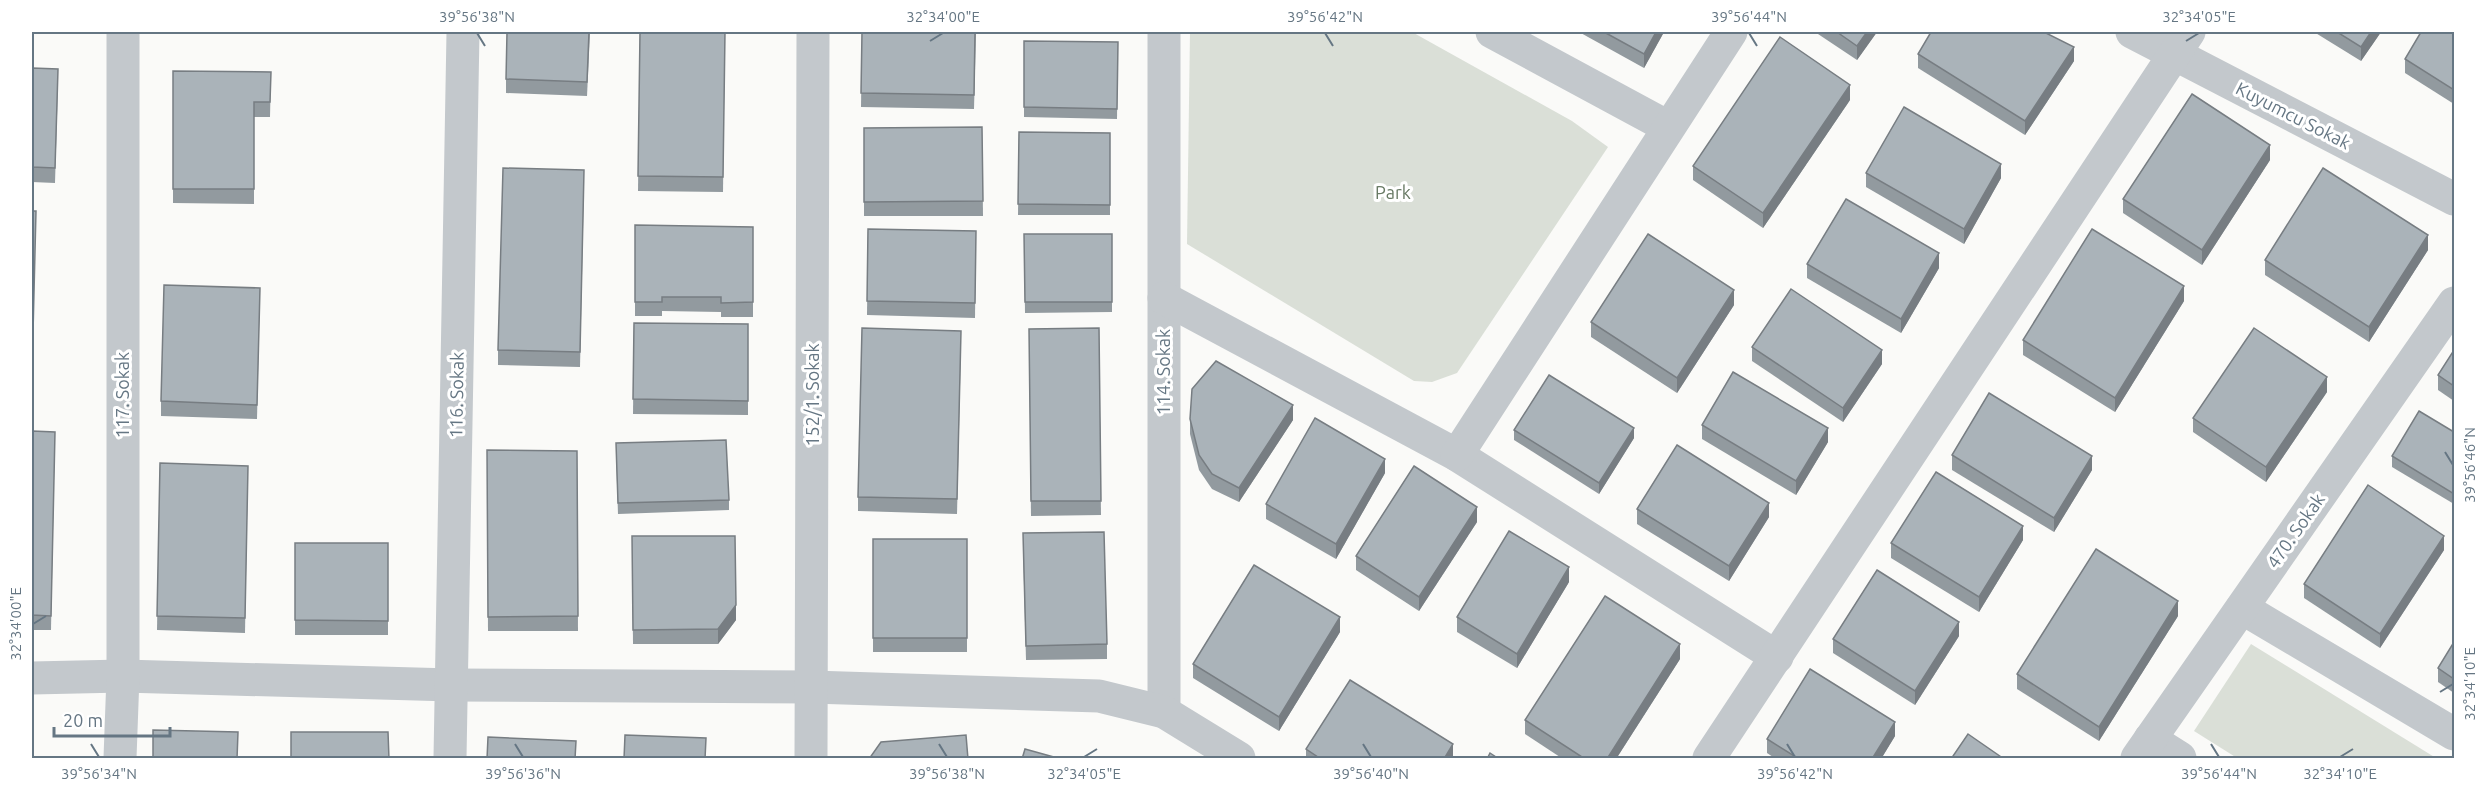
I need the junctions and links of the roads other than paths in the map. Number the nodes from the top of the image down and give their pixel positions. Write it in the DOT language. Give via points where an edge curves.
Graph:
graph roads {
  1 [pos="123,32"];
  2 [pos="463,32"];
  3 [pos="813,32"];
  4 [pos="1164,32"];
  5 [pos="1492,32"];
  6 [pos="1731,32"];
  7 [pos="2132,32"];
  8 [pos="2182,43"];
  9 [pos="1668,127"];
  10 [pos="2454,199"];
  11 [pos="1164,298"];
  12 [pos="2454,303"];
  13 [pos="1457,455"];
  14 [pos="2242,608"];
  15 [pos="1777,657"];
  16 [pos="123,676"];
  17 [pos="32,678"];
  18 [pos="452,685"];
  19 [pos="812,687"];
  20 [pos="1164,712"];
  21 [pos="2454,734"];
  22 [pos="2144,749"];
  23 [pos="120,759"];
  24 [pos="450,759"];
  25 [pos="811,759"];
  26 [pos="1239,759"];
  27 [pos="1708,759"];
  28 [pos="2180,759"];
  1 -- 16 [label="street, 117. Sokak"];
  2 -- 18 [label="street, 116. Sokak"];
  3 -- 19 [label="street, 152/1. Sokak"];
  4 -- 11 [label="street, 114. Sokak"];
  5 -- 9 [label="street"];
  6 -- 9 [label="street"];
  7 -- 8 [label="street, Kuyumcu Sokak"];
  8 -- 10 [label="street, Kuyumcu Sokak"];
  8 -- 15 [label="street"];
  9 -- 13 [label="street"];
  11 -- 13 [label="street"];
  11 -- 20 [label="street, 114. Sokak"];
  12 -- 14 [label="street, 470. Sokak"];
  13 -- 15 [label="street"];
  14 -- 21 [label="street"];
  14 -- 22 [label="street, 470. Sokak"];
  15 -- 27 [label="street"];
  16 -- 17 [label="street"];
  16 -- 18 [label="street"];
  16 -- 23 [label="street, 117. Sokak"];
  18 -- 19 [label="street"];
  18 -- 24 [label="street, 116. Sokak"];
  19 -- 20 [label="street" via="1099,696"];
  19 -- 25 [label="street, 152/1. Sokak"];
  20 -- 26 [label="street"];
  22 -- 28 [label="street"];
}
